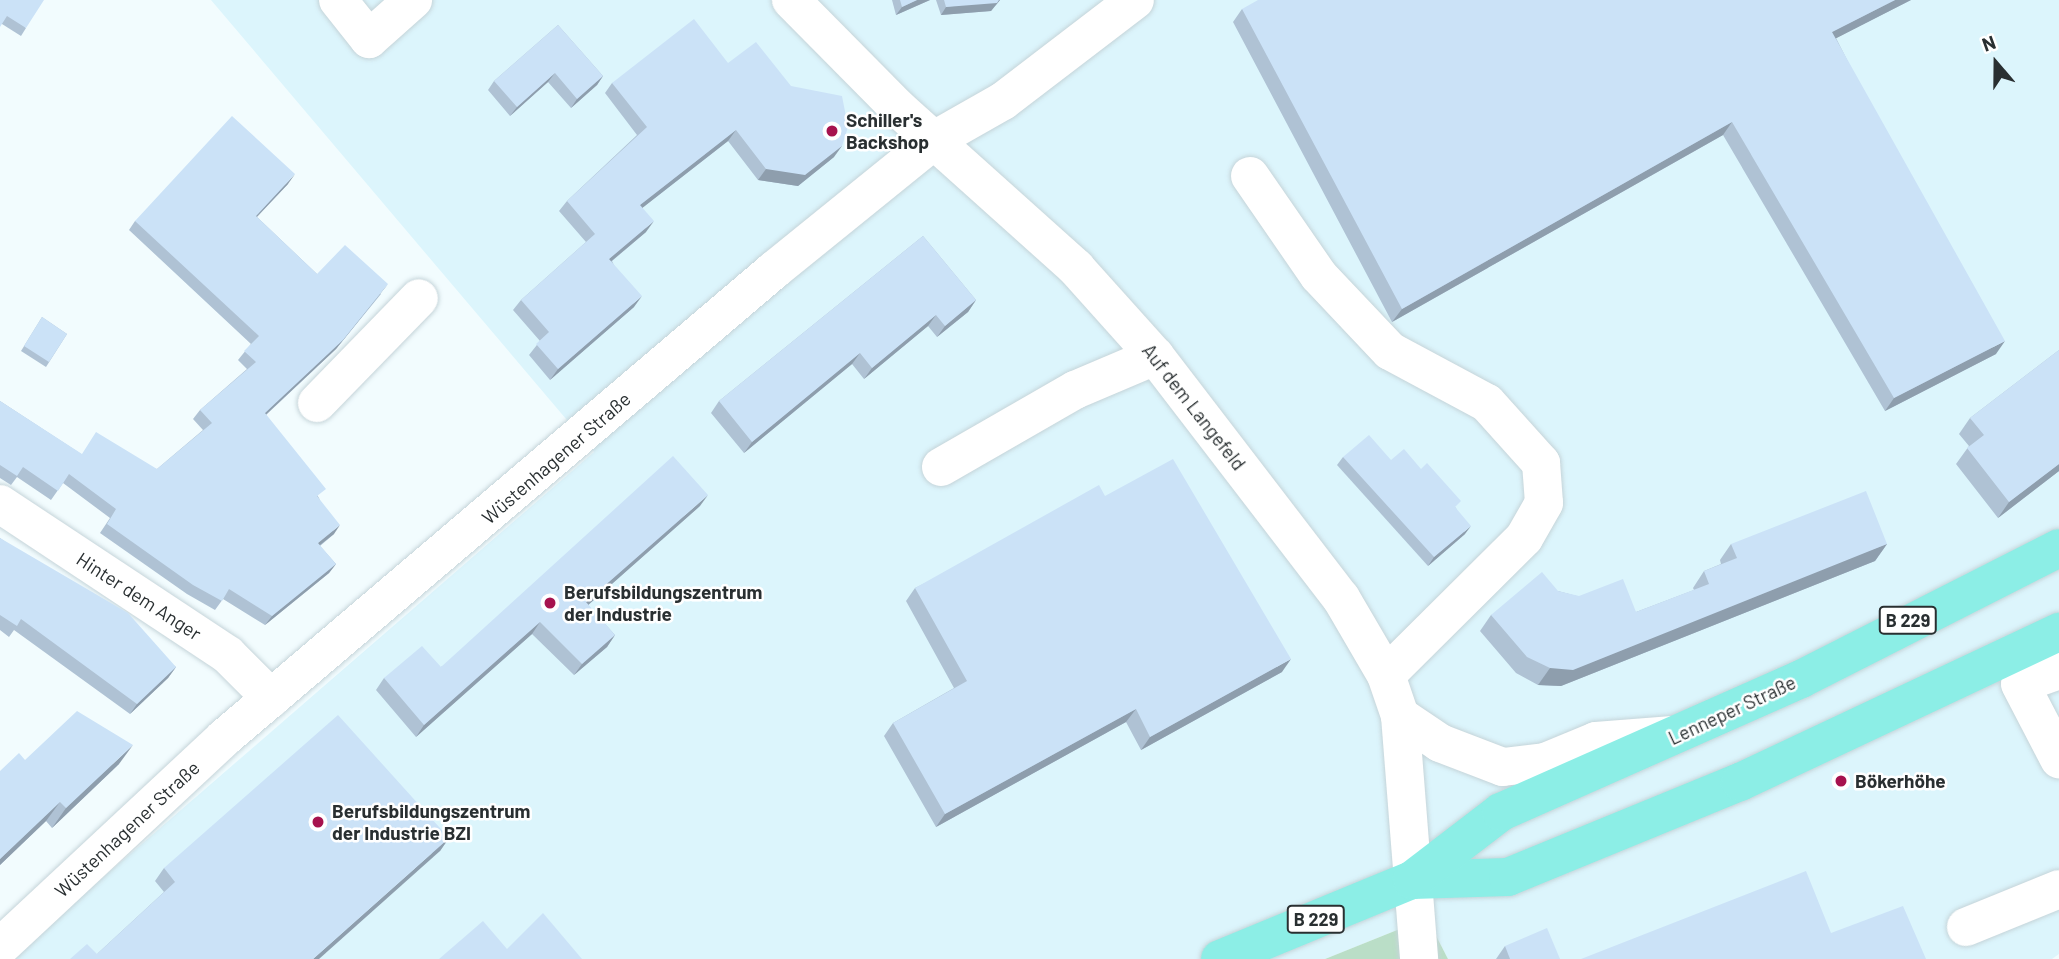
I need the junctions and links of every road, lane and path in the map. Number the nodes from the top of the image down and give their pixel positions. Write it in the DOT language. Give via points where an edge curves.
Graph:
graph roads {
  1 [pos="338,0"];
  2 [pos="412,0"];
  3 [pos="791,0"];
  4 [pos="1135,0"];
  5 [pos="936,139"];
  6 [pos="1250,176"];
  7 [pos="419,298"];
  8 [pos="1155,356"];
  9 [pos="317,403"];
  10 [pos="942,467"];
  11 [pos="0,504"];
  12 [pos="2059,548"];
  13 [pos="2059,632"];
  14 [pos="2059,670"];
  15 [pos="1386,675"];
  16 [pos="271,698"];
  17 [pos="1400,716"];
  18 [pos="1680,734"];
  19 [pos="2059,759"];
  20 [pos="1412,880"];
  21 [pos="2059,889"];
  22 [pos="1966,927"];
  23 [pos="0,947"];
  24 [pos="1220,959"];
  25 [pos="1419,959"];
  1 -- 2 [label="street" via="369,39"];
  3 -- 5 [label="street, Auf dem Langefeld"];
  4 -- 5 [label="street, Wüstenhagener Straße" via="1003,101"];
  5 -- 8 [label="street, Auf dem Langefeld" via="1076,268"];
  5 -- 16 [label="street, Wüstenhagener Straße"];
  6 -- 15 [label="street" via="1319,276 1390,351 1487,403 1541,463 1544,503 1524,538"];
  7 -- 9 [label="street"];
  8 -- 10 [label="street" via="1074,390"];
  8 -- 15 [label="street, Auf dem Langefeld" via="1342,598"];
  11 -- 16 [label="street, Hinter dem Anger" via="228,655"];
  12 -- 18 [label="main road, Lenneper Straße / B 229"];
  13 -- 20 [label="main road, Lenneper Straße / B 229" via="1740,782 1508,877"];
  14 -- 19 [label="street" via="2020,684"];
  15 -- 17 [label="street, Auf dem Langefeld"];
  16 -- 23 [label="street, Wüstenhagener Straße"];
  17 -- 18 [label="street" via="1440,743 1503,767 1545,762 1596,741"];
  17 -- 20 [label="street, Auf dem Langefeld"];
  18 -- 20 [label="main road, Lenneper Straße / B 229" via="1501,812"];
  20 -- 24 [label="main road, Lenneper Straße / B 229"];
  20 -- 25 [label="street, Auf dem Langefeld"];
  21 -- 22 [label="street"];
}
